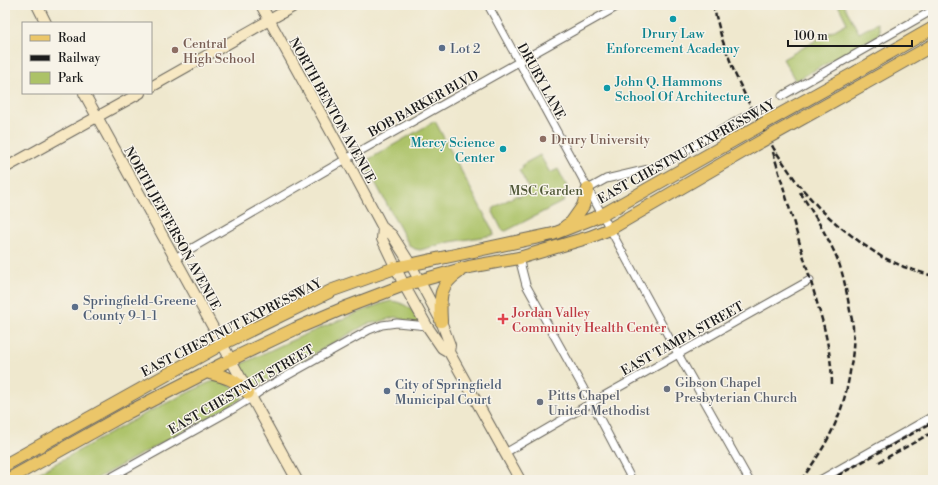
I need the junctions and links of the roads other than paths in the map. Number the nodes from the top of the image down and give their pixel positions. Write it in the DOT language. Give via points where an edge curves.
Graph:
graph roads {
  1 [pos="36,5"];
  2 [pos="261,5"];
  3 [pos="296,5"];
  4 [pos="488,5"];
  5 [pos="620,5"];
  6 [pos="933,10"];
  7 [pos="269,20"];
  8 [pos="45,22"];
  9 [pos="933,28"];
  10 [pos="933,45"];
  11 [pos="518,63"];
  12 [pos="152,86"];
  13 [pos="85,94"];
  14 [pos="138,94"];
  15 [pos="782,96"];
  16 [pos="753,112"];
  17 [pos="97,117"];
  18 [pos="346,160"];
  19 [pos="5,168"];
  20 [pos="588,189"];
  21 [pos="602,215"];
  22 [pos="383,228"];
  23 [pos="610,229"];
  24 [pos="554,234"];
  25 [pos="175,258"];
  26 [pos="519,258"];
  27 [pos="411,265"];
  28 [pos="395,268"];
  29 [pos="463,269"];
  30 [pos="810,280"];
  31 [pos="419,281"];
  32 [pos="404,285"];
  33 [pos="441,321"];
  34 [pos="427,326"];
  35 [pos="222,344"];
  36 [pos="449,352"];
  37 [pos="678,354"];
  38 [pos="230,360"];
  39 [pos="206,372"];
  40 [pos="250,395"];
  41 [pos="591,403"];
  42 [pos="933,416"];
  43 [pos="505,453"];
  44 [pos="5,465"];
  45 [pos="7,480"];
  46 [pos="106,480"];
  47 [pos="296,480"];
  48 [pos="520,480"];
  49 [pos="632,480"];
  50 [pos="749,480"];
  51 [pos="820,480"];
  1 -- 8 [label="main road"];
  2 -- 7 [label="main road, NORTH BENTON AVENUE"];
  3 -- 7 [label="main road"];
  4 -- 11 [label="street, DRURY LANE"];
  5 -- 11 [label="street, BOB BARKER BLVD"];
  6 -- 15 [label="street"];
  7 -- 12 [label="main road"];
  7 -- 18 [label="main road, NORTH BENTON AVENUE"];
  9 -- 21 [label="main road, EAST CHESTNUT EXPRESSWAY, bridge"];
  10 -- 23 [label="main road, bridge"];
  11 -- 18 [label="street, BOB BARKER BLVD"];
  11 -- 20 [label="street, DRURY LANE"];
  13 -- 17 [label="main road, NORTH JEFFERSON AVENUE"];
  14 -- 17 [label="main road"];
  16 -- 20 [label="street" via="657,167 606,179"];
  17 -- 19 [label="main road"];
  17 -- 25 [label="main road, NORTH JEFFERSON AVENUE"];
  18 -- 22 [label="main road, NORTH BENTON AVENUE"];
  18 -- 25 [label="street, BOB BARKER BLVD"];
  20 -- 21 [label="street, DRURY LANE"];
  20 -- 24 [label="main road" via="584,206 571,223"];
  21 -- 23 [label="street, DRURY LANE"];
  21 -- 24 [label="main road, EAST CHESTNUT EXPRESSWAY"];
  22 -- 27 [label="main road, NORTH BENTON AVENUE" via="392,235"];
  22 -- 28 [label="main road, NORTH BENTON AVENUE" via="382,239"];
  23 -- 26 [label="main road"];
  23 -- 37 [label="street, DRURY LANE"];
  24 -- 27 [label="main road, EAST CHESTNUT EXPRESSWAY"];
  25 -- 35 [label="main road, NORTH JEFFERSON AVENUE"];
  26 -- 29 [label="main road"];
  26 -- 41 [label="street" via="526,285"];
  27 -- 28 [label="main road, EAST CHESTNUT EXPRESSWAY"];
  27 -- 31 [label="main road, NORTH BENTON AVENUE"];
  28 -- 32 [label="main road, NORTH BENTON AVENUE"];
  28 -- 35 [label="main road, EAST CHESTNUT EXPRESSWAY" via="333,290"];
  29 -- 31 [label="main road"];
  29 -- 33 [label="main road" via="452,276 442,290"];
  30 -- 37 [label="street, EAST TAMPA STREET"];
  31 -- 32 [label="main road"];
  31 -- 33 [label="main road, NORTH BENTON AVENUE"];
  32 -- 34 [label="main road, NORTH BENTON AVENUE"];
  32 -- 38 [label="main road" via="295,329"];
  33 -- 36 [label="main road, NORTH BENTON AVENUE" via="450,345"];
  34 -- 36 [label="main road, NORTH BENTON AVENUE" via="442,348"];
  34 -- 40 [label="street, EAST CHESTNUT STREET" via="404,323 376,327"];
  35 -- 38 [label="main road, NORTH JEFFERSON AVENUE"];
  35 -- 44 [label="main road, EAST CHESTNUT EXPRESSWAY"];
  36 -- 43 [label="main road, NORTH BENTON AVENUE"];
  37 -- 41 [label="street, EAST TAMPA STREET"];
  37 -- 50 [label="street, DRURY LANE"];
  38 -- 39 [label="main road"];
  38 -- 40 [label="main road, NORTH JEFFERSON AVENUE"];
  39 -- 40 [label="main road" via="233,380"];
  39 -- 45 [label="main road"];
  40 -- 46 [label="street, EAST CHESTNUT STREET"];
  40 -- 47 [label="main road, NORTH JEFFERSON AVENUE"];
  41 -- 43 [label="street, EAST TAMPA STREET"];
  41 -- 49 [label="street"];
  42 -- 51 [label="street"];
  43 -- 48 [label="main road, NORTH BENTON AVENUE"];
}
